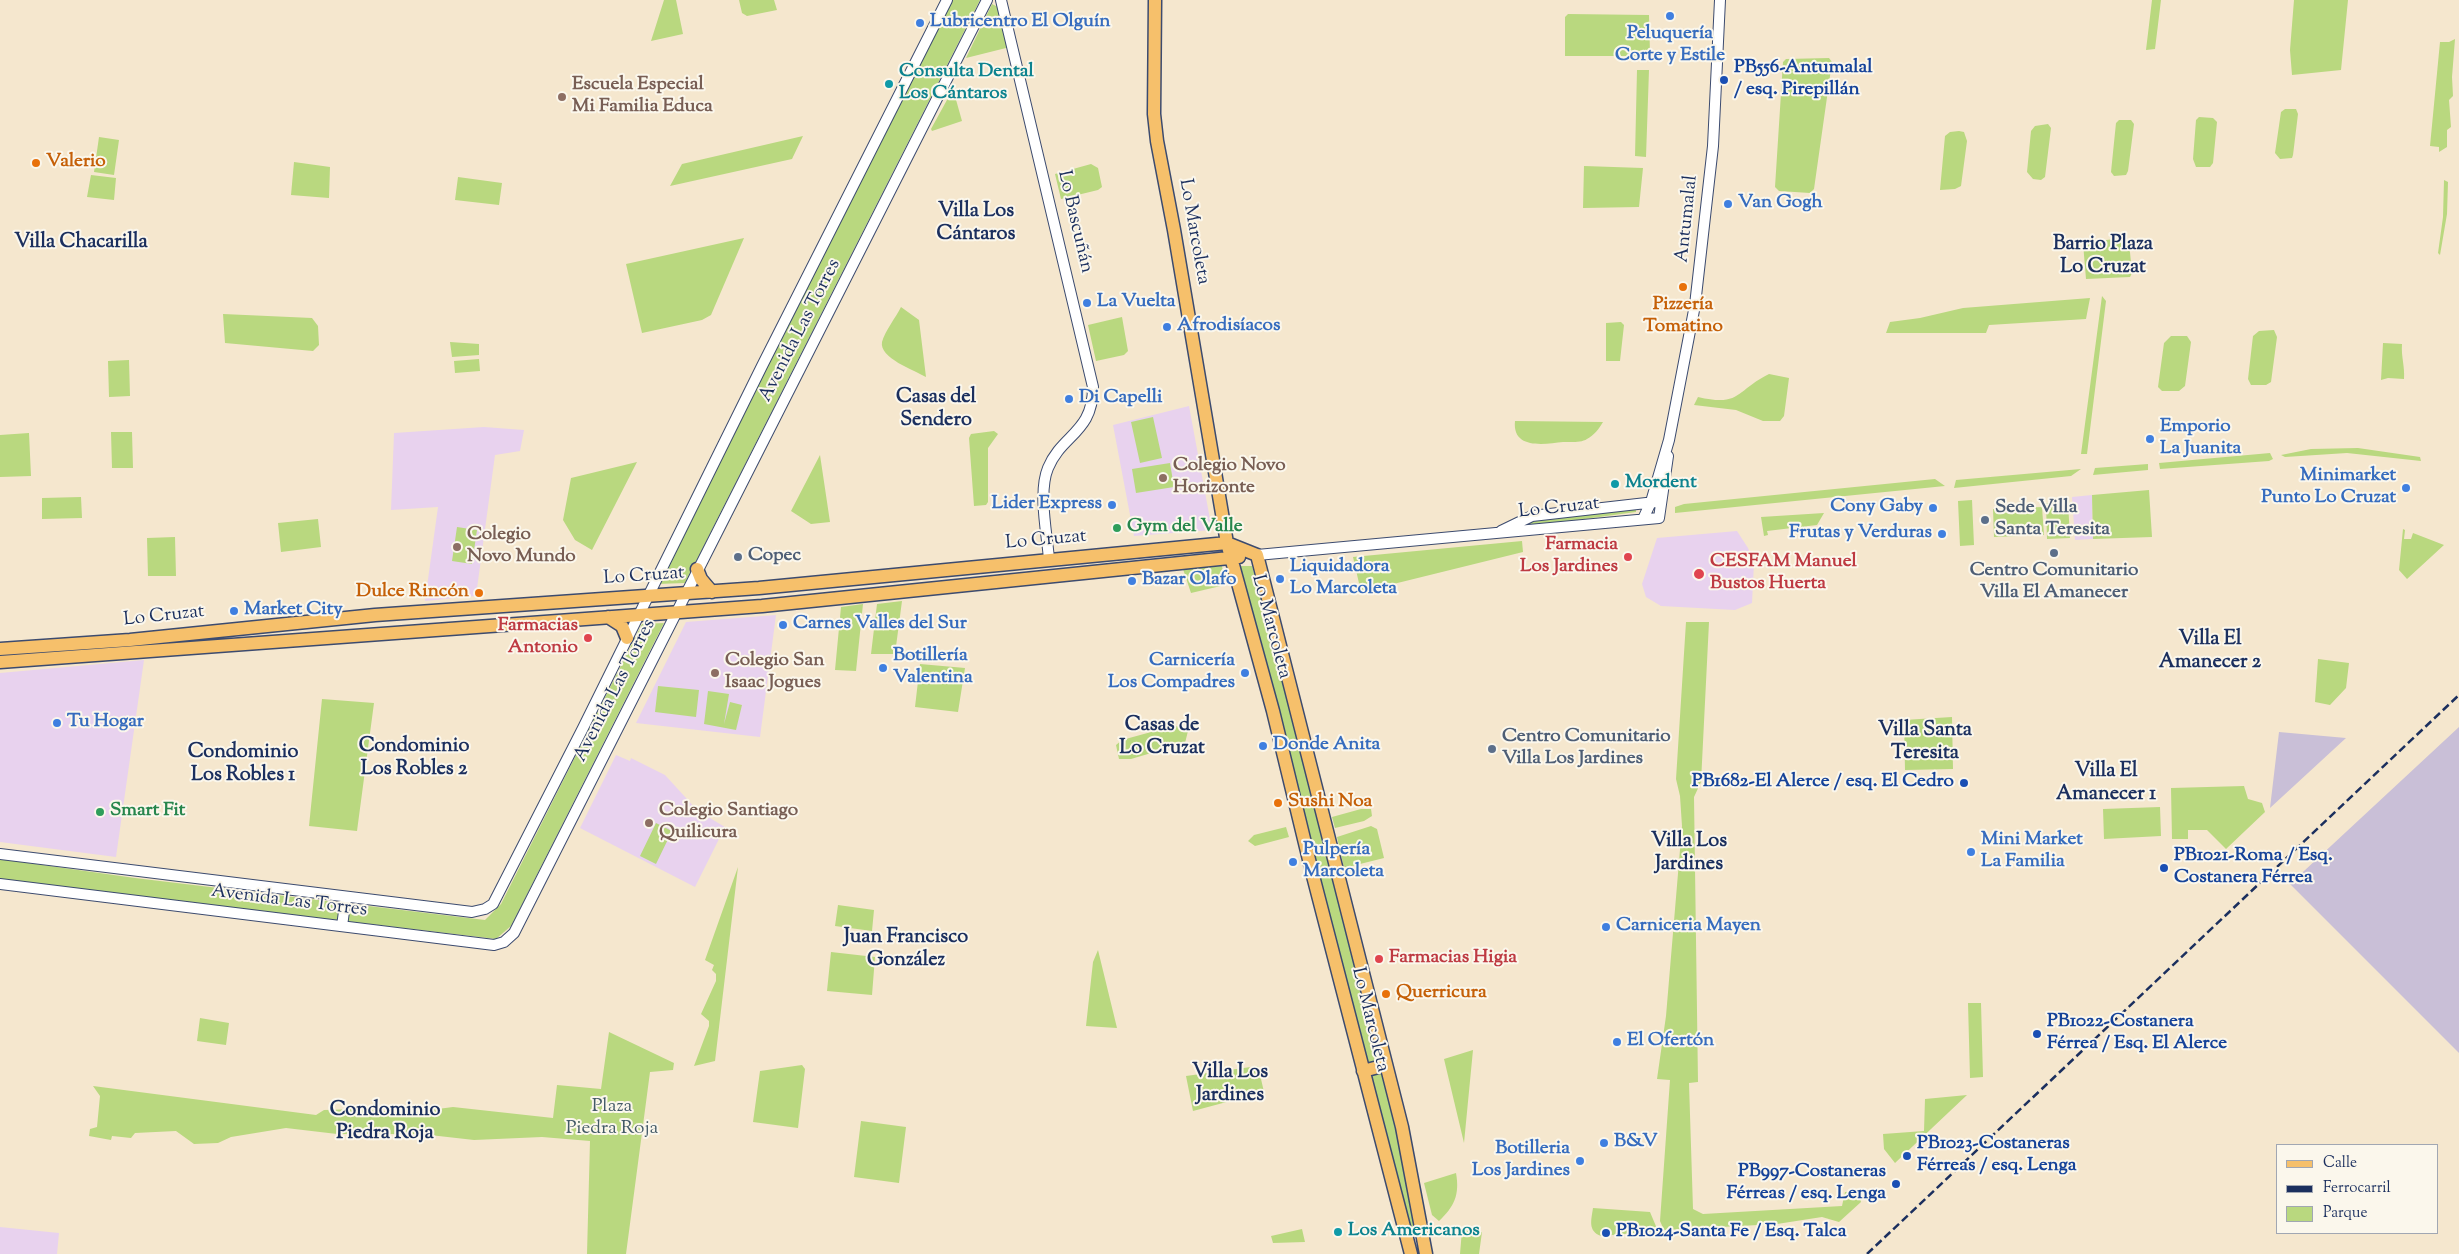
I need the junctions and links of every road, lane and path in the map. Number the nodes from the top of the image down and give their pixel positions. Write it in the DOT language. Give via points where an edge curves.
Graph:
graph roads {
  1 [pos="947,0"];
  2 [pos="987,0"];
  3 [pos="1001,0"];
  4 [pos="1156,0"];
  5 [pos="1720,0"];
  6 [pos="1657,502"];
  7 [pos="1659,518"];
  8 [pos="1643,519"];
  9 [pos="1493,535"];
  10 [pos="1227,543"];
  11 [pos="1257,555"];
  12 [pos="1232,557"];
  13 [pos="1048,559"];
  14 [pos="993,565"];
  15 [pos="697,569"];
  16 [pos="996,581"];
  17 [pos="712,592"];
  18 [pos="685,593"];
  19 [pos="648,595"];
  20 [pos="675,613"];
  21 [pos="638,615"];
  22 [pos="608,617"];
  23 [pos="627,638"];
  24 [pos="0,649"];
  25 [pos="0,662"];
  26 [pos="0,854"];
  27 [pos="0,884"];
  28 [pos="346,897"];
  29 [pos="342,926"];
  30 [pos="1386,1065"];
  31 [pos="1363,1071"];
  32 [pos="1402,1127"];
  33 [pos="1380,1132"];
  34 [pos="1411,1254"];
  35 [pos="1426,1254"];
  1 -- 19 [label="street, Avenida Las Torres"];
  2 -- 15 [label="street, Avenida Las Torres"];
  3 -- 13 [label="street, Lo Bascuñán" via="1093,387 1092,406 1085,422 1056,454 1046,474 1044,496"];
  4 -- 10 [label="main road, Lo Marcoleta" via="1154,106 1157,140"];
  5 -- 6 [label="street, Antumalal" via="1715,120 1703,246 1689,342"];
  6 -- 7 [label="street, Antumalal"];
  6 -- 8 [label="street"];
  6 -- 9 [label="street, Lo Cruzat" via="1532,516"];
  7 -- 8 [label="street, Lo Cruzat"];
  8 -- 9 [label="street, Lo Cruzat"];
  9 -- 11 [label="street, Lo Cruzat"];
  10 -- 11 [label="main road, Lo Cruzat"];
  10 -- 12 [label="main road, Lo Marcoleta"];
  10 -- 13 [label="main road, Lo Cruzat"];
  11 -- 12 [label="main road, Lo Cruzat"];
  11 -- 30 [label="main road, Lo Marcoleta"];
  12 -- 16 [label="main road, Lo Cruzat"];
  12 -- 31 [label="main road, Lo Marcoleta"];
  13 -- 14 [label="main road, Lo Cruzat"];
  14 -- 16 [label="main road" via="991,574"];
  14 -- 17 [label="main road, Lo Cruzat"];
  15 -- 17 [label="main road" via="700,579"];
  15 -- 18 [label="street, Avenida Las Torres"];
  16 -- 20 [label="main road, Lo Cruzat"];
  17 -- 18 [label="main road, Lo Cruzat"];
  18 -- 19 [label="main road, Lo Cruzat"];
  18 -- 20 [label="street, Avenida Las Torres"];
  19 -- 21 [label="street, Avenida Las Torres"];
  19 -- 24 [label="main road, Lo Cruzat" via="375,615 130,640"];
  20 -- 21 [label="main road, Lo Cruzat"];
  20 -- 29 [label="street, Avenida Las Torres" via="508,940 494,945"];
  21 -- 22 [label="main road, Lo Cruzat"];
  21 -- 23 [label="street, Avenida Las Torres"];
  22 -- 23 [label="main road" via="622,626"];
  22 -- 25 [label="main road, Lo Cruzat"];
  23 -- 28 [label="street, Avenida Las Torres" via="493,904 472,912"];
  26 -- 28 [label="street, Avenida Las Torres"];
  27 -- 29 [label="street, Avenida Las Torres"];
  28 -- 29 [label="street"];
  30 -- 31 [label="main road"];
  30 -- 32 [label="main road, Lo Marcoleta"];
  31 -- 33 [label="main road, Lo Marcoleta"];
  32 -- 33 [label="main road"];
  32 -- 35 [label="main road, Lo Marcoleta"];
  33 -- 34 [label="main road, Lo Marcoleta"];
}
